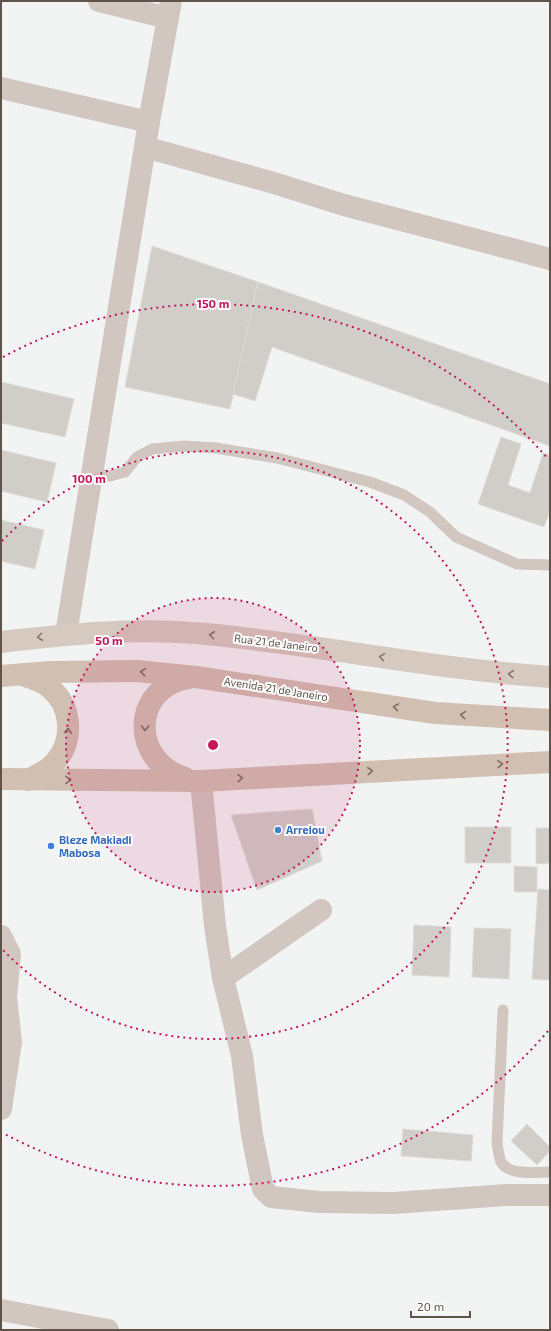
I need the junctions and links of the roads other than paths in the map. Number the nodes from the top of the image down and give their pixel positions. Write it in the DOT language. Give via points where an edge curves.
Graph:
graph roads {
  1 [pos="99,1"];
  2 [pos="170,10"];
  3 [pos="1,88"];
  4 [pos="148,122"];
  5 [pos="145,147"];
  6 [pos="550,260"];
  7 [pos="92,473"];
  8 [pos="550,565"];
  9 [pos="66,634"];
  10 [pos="1,642"];
  11 [pos="10,675"];
  12 [pos="196,677"];
  13 [pos="550,677"];
  14 [pos="546,719"];
  15 [pos="550,762"];
  16 [pos="1,779"];
  17 [pos="28,780"];
  18 [pos="195,780"];
  19 [pos="321,910"];
  20 [pos="1,936"];
  21 [pos="223,978"];
  22 [pos="503,1010"];
  23 [pos="1,1109"];
  24 [pos="550,1172"];
  25 [pos="550,1194"];
  26 [pos="1,1310"];
  27 [pos="108,1330"];
  1 -- 2 [label="street"];
  2 -- 4 [label="street"];
  3 -- 4 [label="street"];
  4 -- 5 [label="street"];
  5 -- 6 [label="street" via="344,205"];
  5 -- 7 [label="street"];
  7 -- 8 [label="lane" via="110,476 125,472 137,457 152,449 184,446 216,448 278,458 370,482 404,495 430,512 456,537 518,564"];
  7 -- 9 [label="street"];
  9 -- 10 [label="street, Rua 21 de Janeiro, one-way"];
  13 -- 9 [label="street, Rua 21 de Janeiro, one-way" via="482,671 205,634"];
  12 -- 11 [label="main road, Avenida 21 de Janeiro, one-way" via="138,671"];
  17 -- 11 [label="main road, one-way" via="44,772 65,748 69,732 67,715 61,700 50,688 36,680"];
  14 -- 12 [label="main road, Avenida 21 de Janeiro, one-way" via="435,713"];
  12 -- 18 [label="main road, one-way" via="181,679 165,687 153,700 146,715 144,733 149,750 159,764 173,774"];
  18 -- 15 [label="main road, one-way"];
  16 -- 17 [label="main road"];
  17 -- 18 [label="main road, one-way"];
  18 -- 21 [label="street"];
  19 -- 21 [label="street"];
  20 -- 23 [label="street" via="10,954 6,997 11,1042"];
  21 -- 25 [label="street" via="242,1056 252,1135 263,1189 272,1197 302,1201 394,1203"];
  22 -- 24 [label="lane" via="496,1143 501,1161 508,1169 516,1171"];
  26 -- 27 [label="street"];
}
